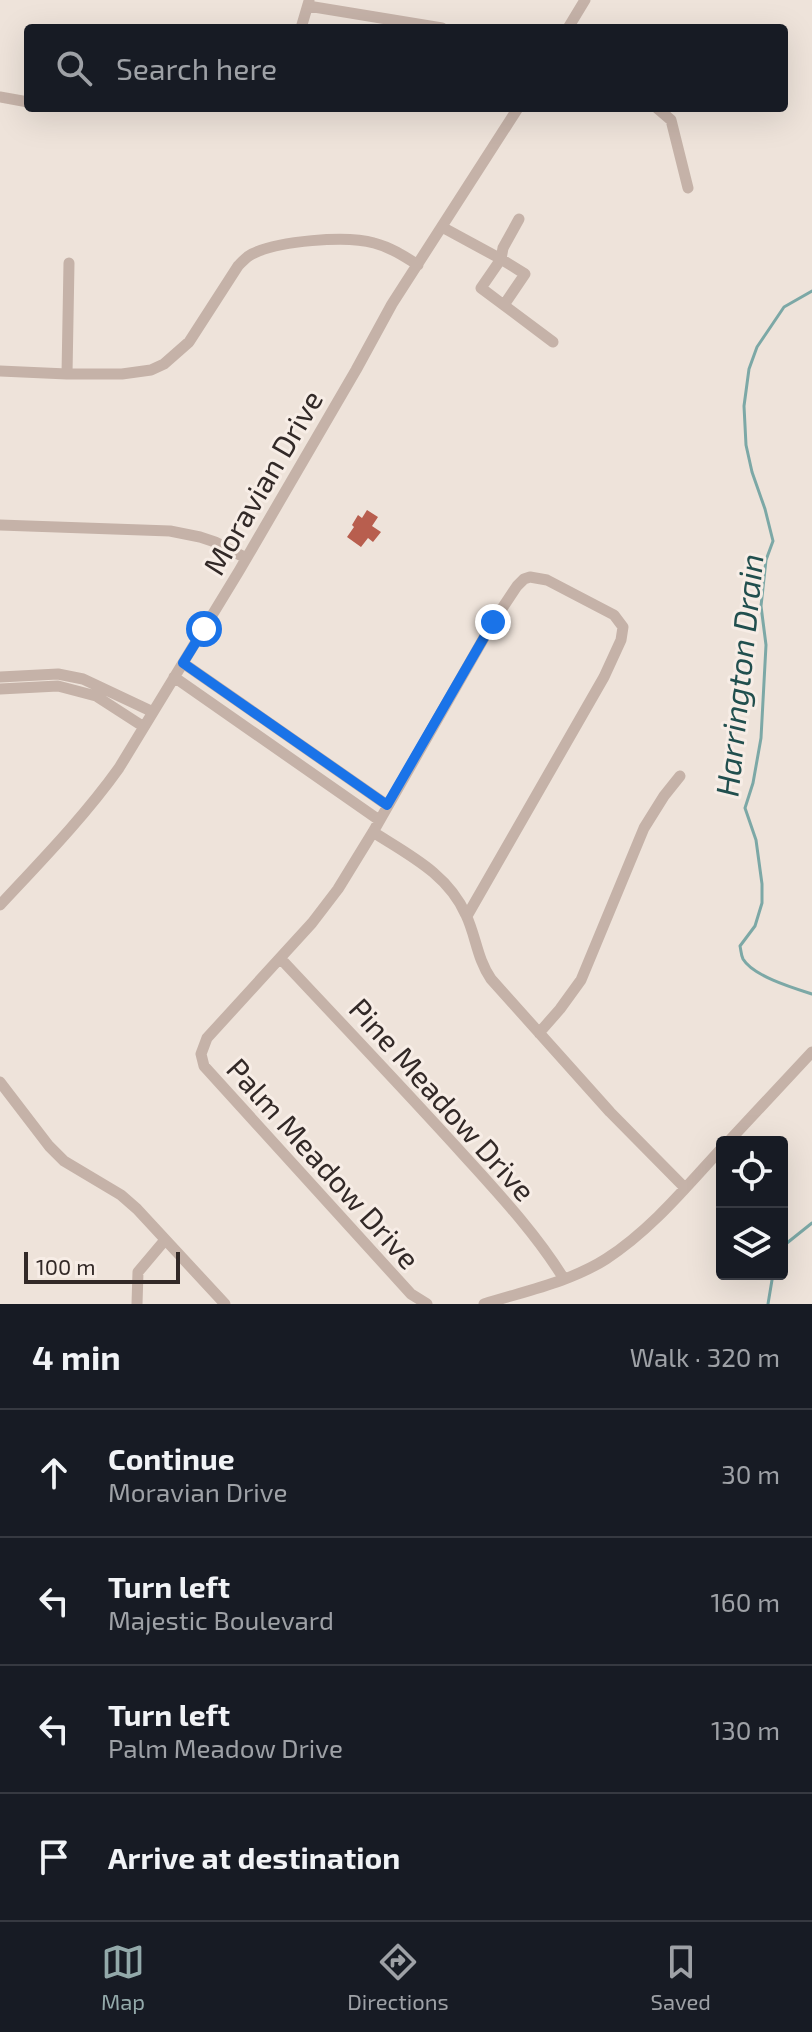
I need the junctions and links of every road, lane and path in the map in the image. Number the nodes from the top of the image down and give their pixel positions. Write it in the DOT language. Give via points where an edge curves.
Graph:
graph roads {
  1 [pos="585,0"];
  2 [pos="308,3"];
  3 [pos="302,24"];
  4 [pos="421,24"];
  5 [pos="570,24"];
  6 [pos="0,97"];
  7 [pos="24,101"];
  8 [pos="515,112"];
  9 [pos="662,112"];
  10 [pos="688,188"];
  11 [pos="519,219"];
  12 [pos="442,227"];
  13 [pos="501,259"];
  14 [pos="69,263"];
  15 [pos="418,265"];
  16 [pos="504,305"];
  17 [pos="553,342"];
  18 [pos="0,371"];
  19 [pos="67,374"];
  20 [pos="0,525"];
  21 [pos="246,558"];
  22 [pos="183,663"];
  23 [pos="0,677"];
  24 [pos="174,677"];
  25 [pos="33,681"];
  26 [pos="0,689"];
  27 [pos="111,698"];
  28 [pos="153,712"];
  29 [pos="144,727"];
  30 [pos="287,736"];
  31 [pos="277,749"];
  32 [pos="680,776"];
  33 [pos="387,805"];
  34 [pos="379,820"];
  35 [pos="373,832"];
  36 [pos="0,905"];
  37 [pos="467,916"];
  38 [pos="280,958"];
  39 [pos="539,1033"];
  40 [pos="812,1052"];
  41 [pos="0,1082"];
  42 [pos="734,1136"];
  43 [pos="716,1154"];
  44 [pos="685,1188"];
  45 [pos="165,1240"];
  46 [pos="564,1279"];
  47 [pos="137,1304"];
  48 [pos="225,1304"];
  49 [pos="427,1304"];
  50 [pos="484,1304"];
  1 -- 5 [label="street"];
  2 -- 3 [label="street"];
  2 -- 4 [label="street"];
  6 -- 7 [label="street"];
  8 -- 12 [label="street, Moravian Drive"];
  9 -- 10 [label="street" via="671,120"];
  11 -- 13 [label="street"];
  12 -- 13 [label="street"];
  12 -- 15 [label="street, Moravian Drive"];
  13 -- 16 [label="street" via="481,288"];
  13 -- 16 [label="street" via="525,274"];
  14 -- 19 [label="street"];
  15 -- 19 [label="street" via="390,248 361,240 275,246 238,266 189,342 164,364 135,374"];
  15 -- 21 [label="street, Moravian Drive"];
  16 -- 17 [label="street"];
  18 -- 19 [label="street"];
  20 -- 21 [label="street" via="170,531 215,542"];
  21 -- 22 [label="street, Moravian Drive"];
  22 -- 24 [label="street, Moravian Drive"];
  22 -- 30 [label="street"];
  23 -- 25 [label="street"];
  24 -- 28 [label="street, Moravian Drive"];
  24 -- 31 [label="street"];
  25 -- 26 [label="street"];
  25 -- 27 [label="street" via="58,674 83,679"];
  27 -- 28 [label="street"];
  27 -- 29 [label="street"];
  28 -- 29 [label="street, Moravian Drive"];
  29 -- 36 [label="street, Moravian Drive" via="103,790"];
  30 -- 31 [label="street"];
  30 -- 33 [label="street"];
  31 -- 34 [label="street"];
  32 -- 39 [label="street" via="644,828 581,980"];
  33 -- 34 [label="street, Palm Meadow Drive"];
  33 -- 37 [label="street, Palm Meadow Drive" via="493,622 524,579 552,582 619,620 621,640 604,677"];
  34 -- 35 [label="street, Palm Meadow Drive"];
  35 -- 37 [label="street" via="444,880"];
  35 -- 38 [label="street, Palm Meadow Drive" via="324,909"];
  37 -- 39 [label="street" via="485,970"];
  38 -- 46 [label="street, Pine Meadow Drive" via="517,1214"];
  38 -- 49 [label="street, Palm Meadow Drive" via="207,1038 202,1062 411,1294"];
  39 -- 44 [label="street"];
  40 -- 42 [label="street"];
  41 -- 45 [label="street" via="64,1161 121,1195"];
  43 -- 44 [label="street"];
  44 -- 46 [label="street" via="625,1245"];
  45 -- 47 [label="street" via="138,1272"];
  45 -- 48 [label="street"];
  46 -- 50 [label="street"];
}
